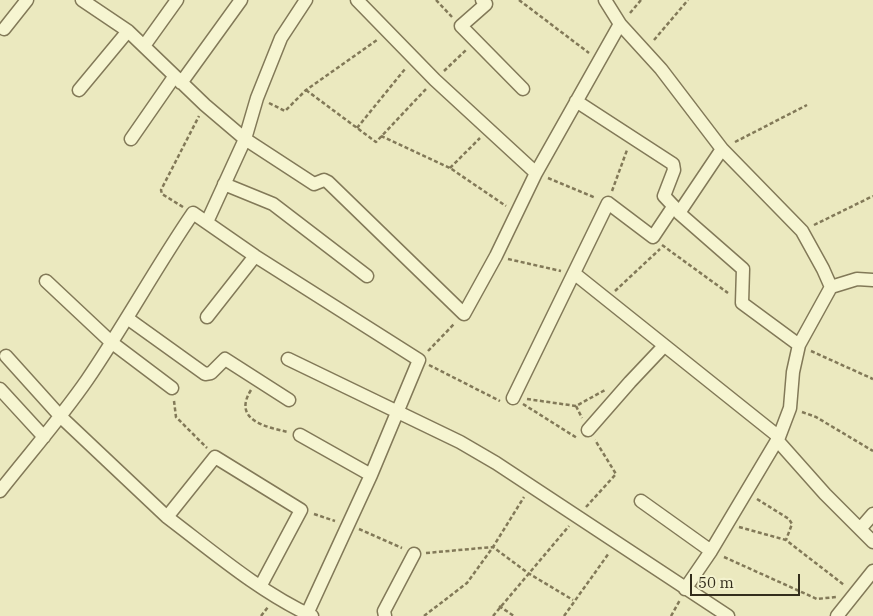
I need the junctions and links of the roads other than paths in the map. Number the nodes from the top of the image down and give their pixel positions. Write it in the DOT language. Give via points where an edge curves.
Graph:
graph roads {
  1 [pos="27,0"];
  2 [pos="82,0"];
  3 [pos="177,0"];
  4 [pos="241,0"];
  5 [pos="306,0"];
  6 [pos="357,0"];
  7 [pos="482,0"];
  8 [pos="605,0"];
  9 [pos="620,24"];
  10 [pos="4,29"];
  11 [pos="128,31"];
  12 [pos="144,46"];
  13 [pos="178,80"];
  14 [pos="523,89"];
  15 [pos="79,90"];
  16 [pos="576,101"];
  17 [pos="131,139"];
  18 [pos="245,139"];
  19 [pos="722,149"];
  20 [pos="536,173"];
  21 [pos="224,184"];
  22 [pos="676,210"];
  23 [pos="207,222"];
  24 [pos="255,256"];
  25 [pos="575,274"];
  26 [pos="367,276"];
  27 [pos="873,280"];
  28 [pos="46,282"];
  29 [pos="830,287"];
  30 [pos="207,317"];
  31 [pos="126,318"];
  32 [pos="111,342"];
  33 [pos="799,345"];
  34 [pos="664,346"];
  35 [pos="6,356"];
  36 [pos="288,359"];
  37 [pos="172,388"];
  38 [pos="0,389"];
  39 [pos="513,398"];
  40 [pos="289,400"];
  41 [pos="396,413"];
  42 [pos="61,417"];
  43 [pos="588,430"];
  44 [pos="300,435"];
  45 [pos="44,438"];
  46 [pos="778,439"];
  47 [pos="371,475"];
  48 [pos="0,491"];
  49 [pos="642,501"];
  50 [pos="873,514"];
  51 [pos="167,517"];
  52 [pos="860,529"];
  53 [pos="873,542"];
  54 [pos="711,551"];
  55 [pos="414,554"];
  56 [pos="873,571"];
  57 [pos="261,585"];
  58 [pos="685,590"];
  59 [pos="310,615"];
  60 [pos="385,616"];
  61 [pos="728,616"];
  62 [pos="837,616"];
  1 -- 10 [label="street"];
  2 -- 11 [label="street"];
  3 -- 12 [label="street"];
  4 -- 13 [label="street"];
  5 -- 18 [label="street" via="282,38 257,98"];
  6 -- 20 [label="street" via="435,80"];
  7 -- 14 [label="street" via="486,4 461,26"];
  8 -- 9 [label="street"];
  9 -- 16 [label="street"];
  9 -- 19 [label="street"];
  11 -- 12 [label="street"];
  11 -- 15 [label="street"];
  12 -- 13 [label="street"];
  13 -- 17 [label="street"];
  13 -- 18 [label="street"];
  16 -- 20 [label="street"];
  16 -- 22 [label="street" via="674,164 664,196"];
  18 -- 20 [label="street" via="314,184 324,180 328,182 464,314"];
  18 -- 21 [label="street"];
  19 -- 22 [label="street"];
  19 -- 29 [label="street" via="802,231"];
  21 -- 23 [label="street"];
  21 -- 26 [label="street" via="273,204"];
  22 -- 25 [label="street" via="653,237 608,203"];
  22 -- 33 [label="street" via="743,269 742,303"];
  23 -- 24 [label="street"];
  23 -- 31 [label="street" via="193,213"];
  24 -- 30 [label="street"];
  24 -- 41 [label="street" via="419,360"];
  25 -- 34 [label="street"];
  25 -- 39 [label="street"];
  27 -- 29 [label="street" via="857,279"];
  28 -- 32 [label="street"];
  29 -- 33 [label="street"];
  31 -- 32 [label="street"];
  31 -- 40 [label="street" via="205,374 211,373 224,359"];
  32 -- 37 [label="street"];
  32 -- 42 [label="street"];
  33 -- 46 [label="street" via="790,408"];
  34 -- 43 [label="street"];
  34 -- 46 [label="street"];
  35 -- 42 [label="street"];
  36 -- 41 [label="street"];
  38 -- 45 [label="street"];
  41 -- 47 [label="street"];
  41 -- 58 [label="street" via="460,442 531,485"];
  42 -- 45 [label="street"];
  42 -- 51 [label="street"];
  44 -- 47 [label="street"];
  45 -- 48 [label="street"];
  46 -- 52 [label="street"];
  46 -- 54 [label="street"];
  47 -- 59 [label="street"];
  49 -- 54 [label="street"];
  50 -- 52 [label="street"];
  51 -- 57 [label="street"];
  51 -- 57 [label="street" via="215,457 301,510"];
  52 -- 53 [label="street"];
  54 -- 58 [label="street"];
  55 -- 60 [label="street" via="384,611"];
  56 -- 62 [label="street"];
  57 -- 59 [label="street"];
  58 -- 61 [label="street"];
}
